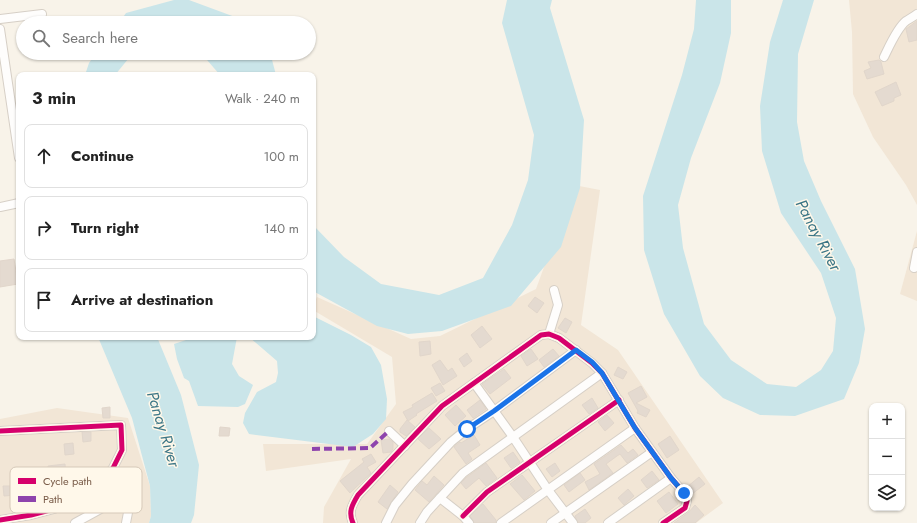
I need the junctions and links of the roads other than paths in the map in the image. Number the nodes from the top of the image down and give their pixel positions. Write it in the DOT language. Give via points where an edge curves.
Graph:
graph roads {
  1 [pos="42,14"];
  2 [pos="917,14"];
  3 [pos="25,16"];
  4 [pos="16,17"];
  5 [pos="0,19"];
  6 [pos="0,29"];
  7 [pos="884,57"];
  8 [pos="16,138"];
  9 [pos="16,204"];
  10 [pos="0,207"];
  11 [pos="917,252"];
  12 [pos="914,268"];
  13 [pos="554,290"];
  14 [pos="549,334"];
  15 [pos="576,350"];
  16 [pos="602,373"];
  17 [pos="474,383"];
  18 [pos="619,400"];
  19 [pos="494,411"];
  20 [pos="635,428"];
  21 [pos="0,431"];
  22 [pos="389,431"];
  23 [pos="513,437"];
  24 [pos="404,446"];
  25 [pos="652,452"];
  26 [pos="529,462"];
  27 [pos="114,467"];
  28 [pos="671,478"];
  29 [pos="548,490"];
  30 [pos="440,498"];
  31 [pos="39,513"];
  32 [pos="93,513"];
  33 [pos="128,513"];
  34 [pos="566,513"];
  35 [pos="463,516"];
  36 [pos="0,520"];
  37 [pos="74,523"];
  38 [pos="126,523"];
  39 [pos="353,523"];
  40 [pos="386,523"];
  41 [pos="420,523"];
  42 [pos="469,523"];
  43 [pos="501,523"];
  44 [pos="551,523"];
  45 [pos="573,523"];
  46 [pos="608,523"];
  47 [pos="663,523"];
  1 -- 3 [label="street"];
  2 -- 7 [label="street" via="905,22"];
  4 -- 5 [label="street"];
  6 -- 8 [label="street"];
  9 -- 10 [label="street"];
  11 -- 12 [label="street"];
  13 -- 14 [label="street" via="558,305"];
  14 -- 15 [label="street"];
  14 -- 17 [label="street" via="541,335"];
  15 -- 16 [label="street"];
  15 -- 19 [label="street"];
  16 -- 18 [label="street"];
  16 -- 23 [label="street"];
  17 -- 19 [label="street"];
  17 -- 24 [label="street" via="442,406"];
  18 -- 20 [label="street"];
  18 -- 26 [label="street"];
  19 -- 23 [label="street"];
  19 -- 40 [label="street" via="451,442 395,505"];
  20 -- 25 [label="street"];
  20 -- 29 [label="street"];
  21 -- 27 [label="street" via="121,425 122,450"];
  22 -- 24 [label="street"];
  23 -- 26 [label="street"];
  23 -- 30 [label="street" via="463,473"];
  24 -- 39 [label="street" via="358,495 349,516"];
  25 -- 28 [label="street"];
  25 -- 34 [label="street"];
  26 -- 29 [label="street"];
  26 -- 35 [label="street" via="487,492"];
  28 -- 46 [label="street"];
  28 -- 47 [label="street" via="687,500 685,508"];
  29 -- 34 [label="street"];
  29 -- 43 [label="street"];
  30 -- 35 [label="street"];
  30 -- 41 [label="street"];
  31 -- 36 [label="street"];
  32 -- 37 [label="street"];
  33 -- 38 [label="street"];
  34 -- 44 [label="street"];
  34 -- 45 [label="street"];
  35 -- 42 [label="street"];
}
